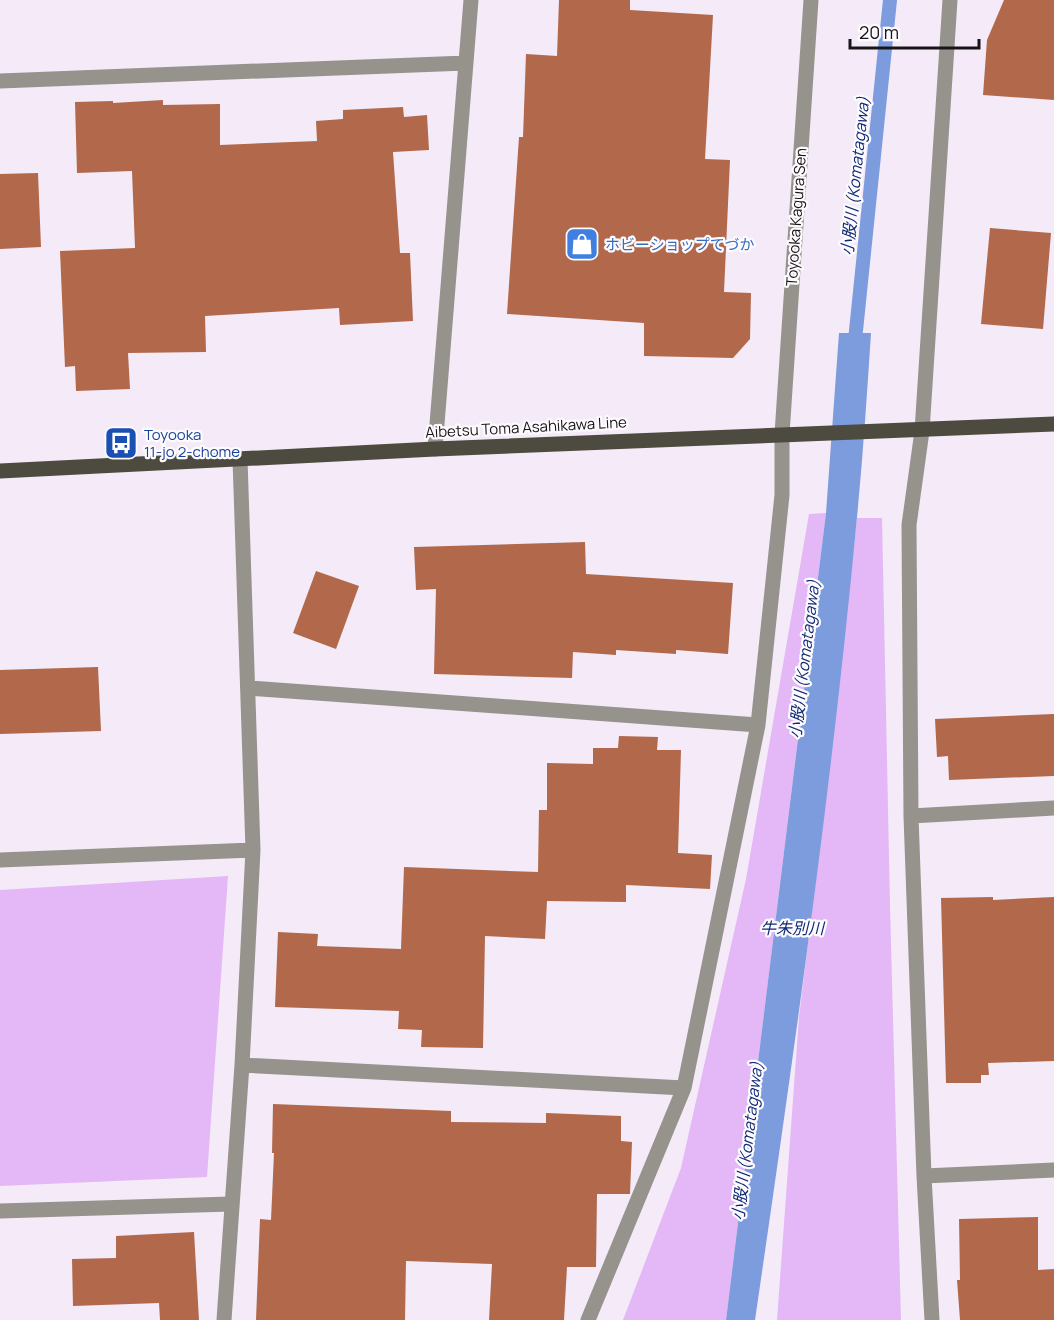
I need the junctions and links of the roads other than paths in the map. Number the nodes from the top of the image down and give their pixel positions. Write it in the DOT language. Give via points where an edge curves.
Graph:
graph roads {
  1 [pos="471,0"];
  2 [pos="811,0"];
  3 [pos="950,0"];
  4 [pos="466,63"];
  5 [pos="0,81"];
  6 [pos="1054,424"];
  7 [pos="922,431"];
  8 [pos="782,434"];
  9 [pos="435,449"];
  10 [pos="240,459"];
  11 [pos="0,471"];
  12 [pos="249,688"];
  13 [pos="758,725"];
  14 [pos="1054,808"];
  15 [pos="911,816"];
  16 [pos="253,850"];
  17 [pos="0,860"];
  18 [pos="242,1065"];
  19 [pos="684,1088"];
  20 [pos="1054,1170"];
  21 [pos="924,1176"];
  22 [pos="231,1204"];
  23 [pos="0,1211"];
  24 [pos="224,1320"];
  25 [pos="588,1320"];
  26 [pos="932,1320"];
  1 -- 4 [label="street"];
  2 -- 8 [label="street, Toyooka Kagura Sen"];
  3 -- 7 [label="street"];
  4 -- 5 [label="street"];
  4 -- 9 [label="street"];
  6 -- 7 [label="main road, Aibetsu Toma Asahikawa Line"];
  7 -- 8 [label="main road, Aibetsu Toma Asahikawa Line"];
  7 -- 15 [label="street" via="909,525"];
  8 -- 9 [label="main road, Aibetsu Toma Asahikawa Line"];
  8 -- 13 [label="street, Toyooka Kagura Sen" via="782,495"];
  9 -- 10 [label="main road, Aibetsu Toma Asahikawa Line"];
  10 -- 11 [label="main road, Aibetsu Toma Asahikawa Line"];
  10 -- 12 [label="street"];
  12 -- 13 [label="street"];
  12 -- 16 [label="street"];
  13 -- 19 [label="street, Toyooka Kagura Sen"];
  14 -- 15 [label="street"];
  15 -- 21 [label="street"];
  16 -- 17 [label="street"];
  16 -- 18 [label="street"];
  18 -- 19 [label="street"];
  18 -- 22 [label="street"];
  19 -- 25 [label="street, Toyooka Kagura Sen"];
  20 -- 21 [label="street"];
  21 -- 26 [label="street"];
  22 -- 23 [label="street"];
  22 -- 24 [label="street"];
}
